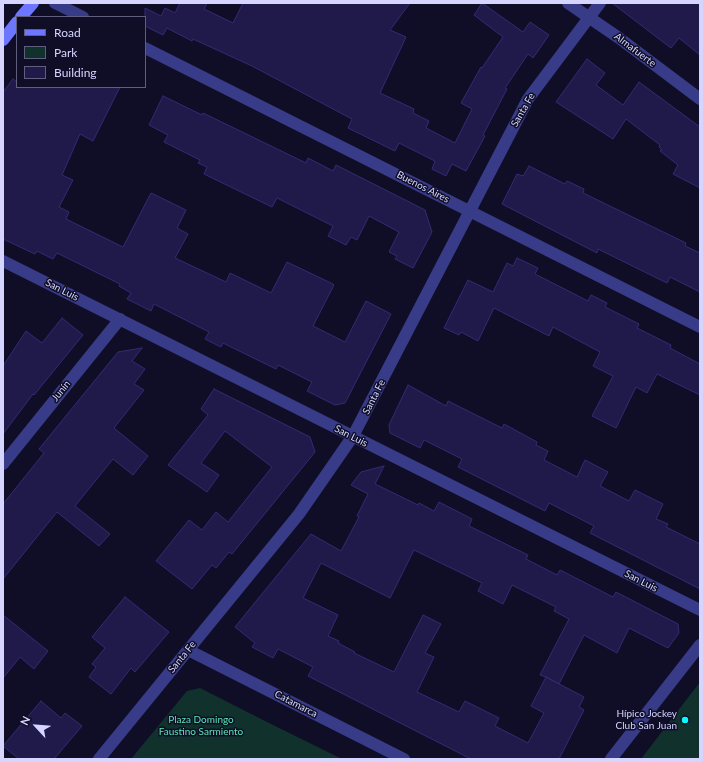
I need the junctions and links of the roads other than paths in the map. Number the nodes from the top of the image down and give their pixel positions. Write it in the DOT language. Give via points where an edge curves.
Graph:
graph roads {
  1 [pos="32,3"];
  2 [pos="55,3"];
  3 [pos="568,3"];
  4 [pos="600,3"];
  5 [pos="22,16"];
  6 [pos="81,16"];
  7 [pos="589,18"];
  8 [pos="16,23"];
  9 [pos="3,40"];
  10 [pos="146,49"];
  11 [pos="700,99"];
  12 [pos="470,211"];
  13 [pos="3,261"];
  14 [pos="120,319"];
  15 [pos="700,327"];
  16 [pos="353,436"];
  17 [pos="3,464"];
  18 [pos="700,610"];
  19 [pos="700,645"];
  20 [pos="188,650"];
  21 [pos="399,758"];
  22 [pos="98,759"];
  23 [pos="611,759"];
  1 -- 5 [label="main road"];
  2 -- 6 [label="street"];
  3 -- 7 [label="street, Almafuerte"];
  4 -- 7 [label="street, Santa Fe"];
  7 -- 11 [label="street, Almafuerte"];
  7 -- 12 [label="street, Santa Fe" via="528,99"];
  8 -- 9 [label="main road"];
  10 -- 12 [label="street, Buenos Aires"];
  12 -- 15 [label="street, Buenos Aires"];
  12 -- 16 [label="street, Santa Fe"];
  13 -- 14 [label="street, San Luis"];
  14 -- 16 [label="street, San Luis"];
  14 -- 17 [label="street, Junín"];
  16 -- 18 [label="street, San Luis"];
  16 -- 20 [label="street, Santa Fe" via="299,514"];
  19 -- 23 [label="street"];
  20 -- 21 [label="street, Catamarca"];
  20 -- 22 [label="street, Santa Fe"];
}
